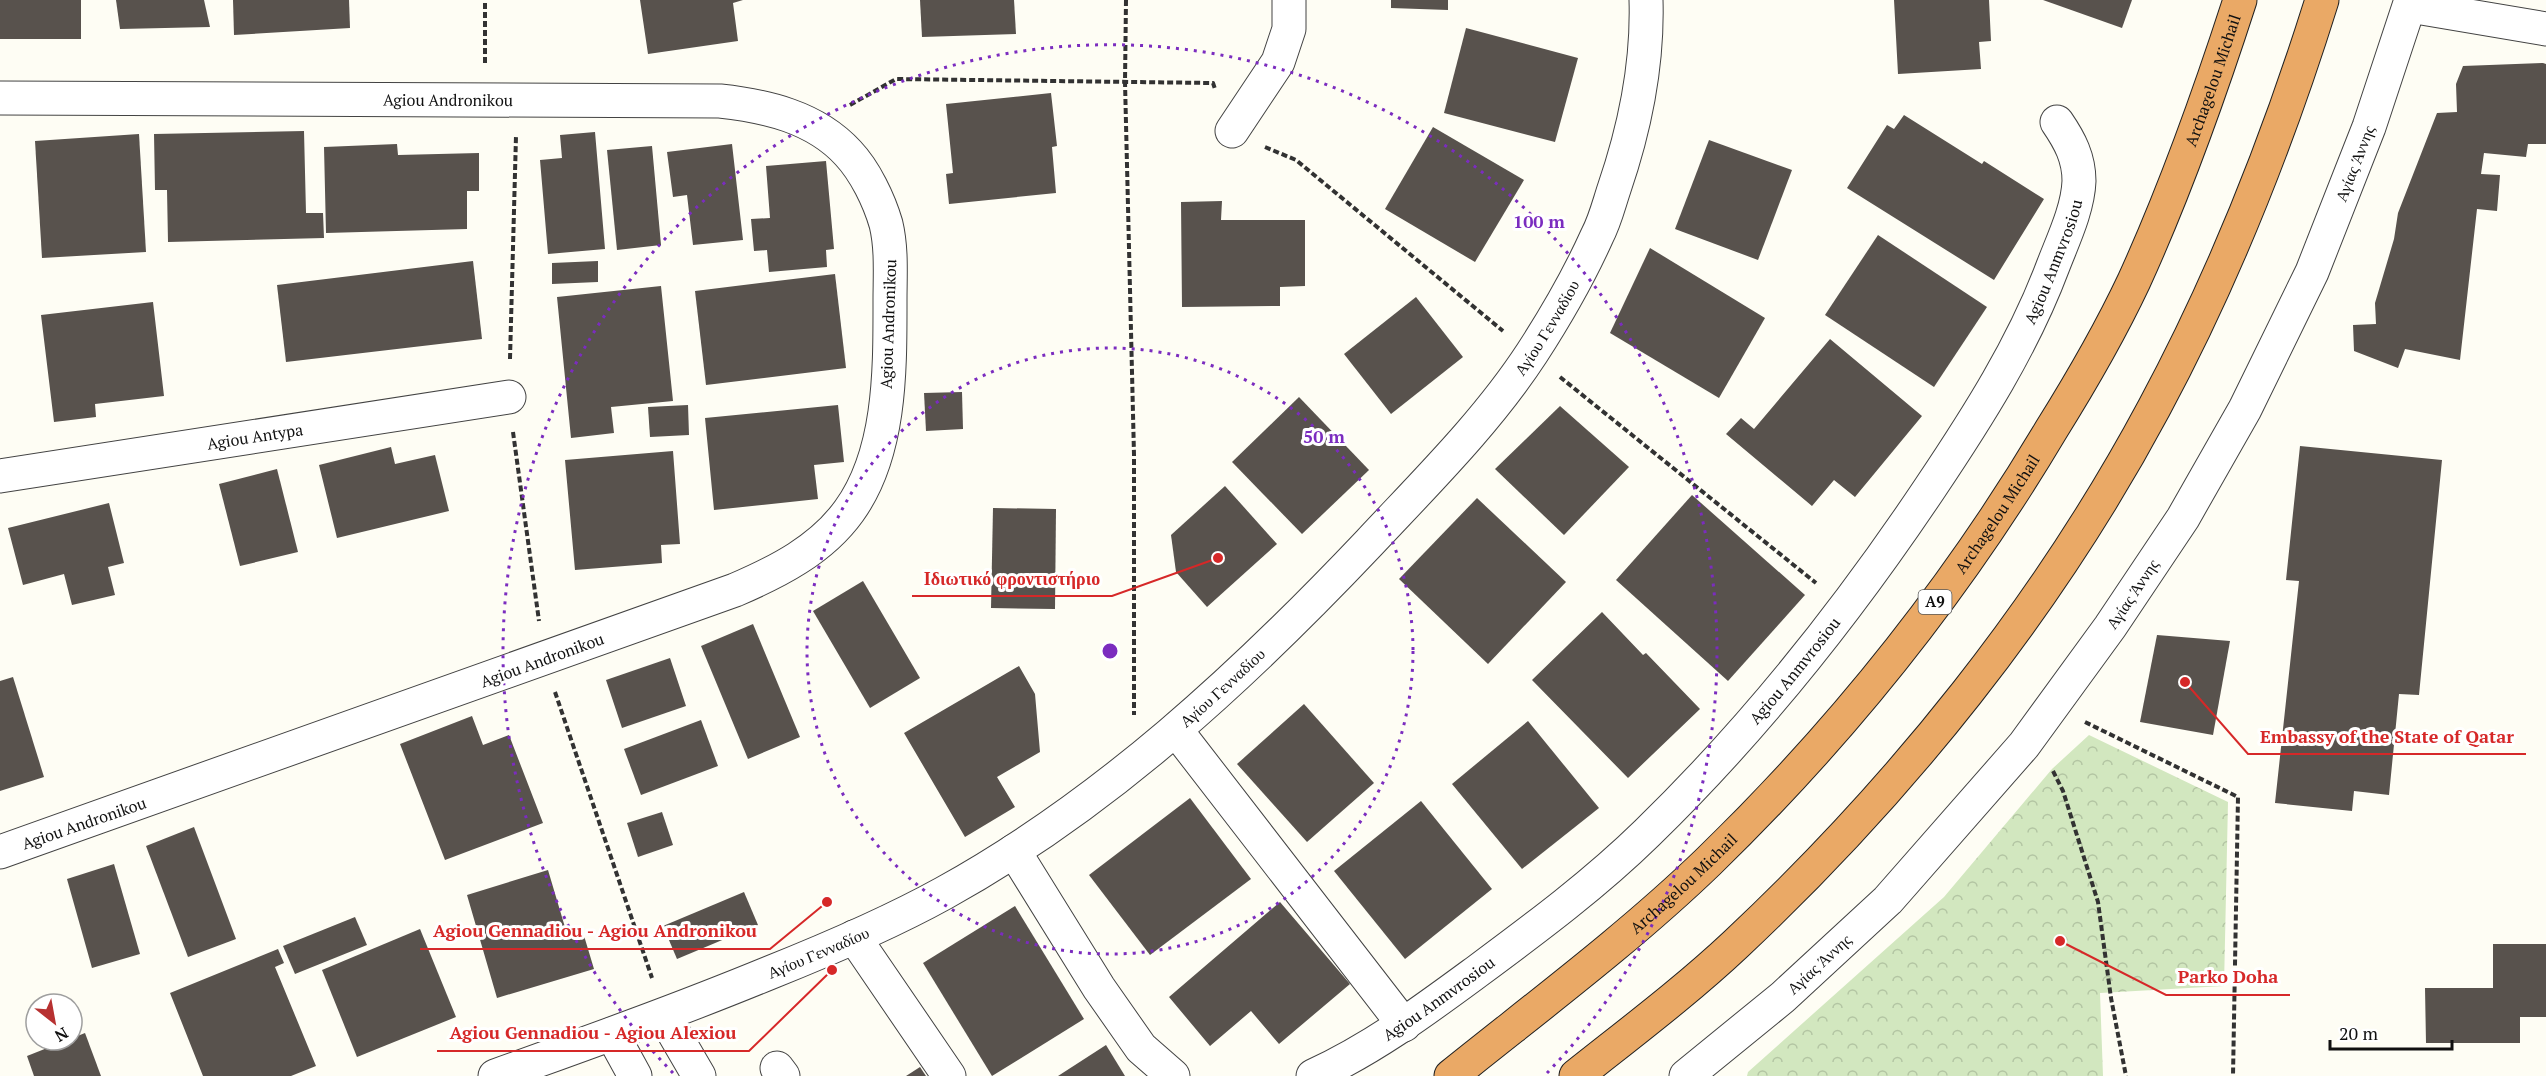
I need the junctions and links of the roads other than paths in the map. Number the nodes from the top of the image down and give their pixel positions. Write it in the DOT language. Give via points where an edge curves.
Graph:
graph roads {
  1 [pos="1289,0"];
  2 [pos="1646,0"];
  3 [pos="2240,0"];
  4 [pos="2322,0"];
  5 [pos="2411,3"];
  6 [pos="2546,29"];
  7 [pos="0,98"];
  8 [pos="2057,122"];
  9 [pos="1232,131"];
  10 [pos="509,397"];
  11 [pos="0,476"];
  12 [pos="1176,730"];
  13 [pos="1014,851"];
  14 [pos="0,852"];
  15 [pos="854,937"];
  16 [pos="664,1016"];
  17 [pos="1404,1025"];
  18 [pos="612,1035"];
  19 [pos="495,1076"];
  20 [pos="635,1076"];
  21 [pos="699,1076"];
  22 [pos="949,1076"];
  23 [pos="1173,1076"];
  24 [pos="1313,1076"];
  25 [pos="1451,1076"];
  26 [pos="1576,1076"];
  27 [pos="1686,1076"];
  1 -- 9 [label="street" via="1289,29 1278,62"];
  2 -- 12 [label="street, Αγίου Γενναδίου" via="1641,90 1622,165 1599,233 1531,355 1478,423 1316,599"];
  3 -- 25 [label="highway, Archagelou Michail / A9" via="2179,178 2132,284 2029,468 1919,624 1854,706 1708,861 1639,924"];
  4 -- 26 [label="highway" via="2274,144 2205,306 2154,408 2102,498 1993,659 1931,736 1792,890 1733,947"];
  5 -- 6 [label="street"];
  5 -- 27 [label="street, Αγίας Άννης" via="2369,127 2312,272 2244,409 2183,518 2110,627 2034,732 1888,900 1783,997"];
  7 -- 14 [label="street, Agiou Andronikou" via="720,101 751,105 784,113 813,126 848,153 862,174 890,244 890,352 877,452 849,512 819,543 779,571 544,659"];
  8 -- 17 [label="street, Agiou Anmvrosiou" via="2073,148 2079,185 2046,286 2023,338 1969,431 1889,549 1737,740 1646,834 1572,899"];
  10 -- 11 [label="street, Agiou Antypa"];
  12 -- 13 [label="street, Αγίου Γενναδίου"];
  12 -- 17 [label="street"];
  13 -- 15 [label="street, Αγίου Γενναδίου" via="946,892"];
  13 -- 23 [label="street" via="1141,1048"];
  15 -- 16 [label="street, Αγίου Γενναδίου"];
  15 -- 22 [label="street"];
  16 -- 18 [label="street, Αγίου Γενναδίου"];
  16 -- 21 [label="street"];
  17 -- 24 [label="street, Agiou Anmvrosiou"];
  18 -- 19 [label="street, Αγίου Γενναδίου"];
  18 -- 20 [label="street"];
}
